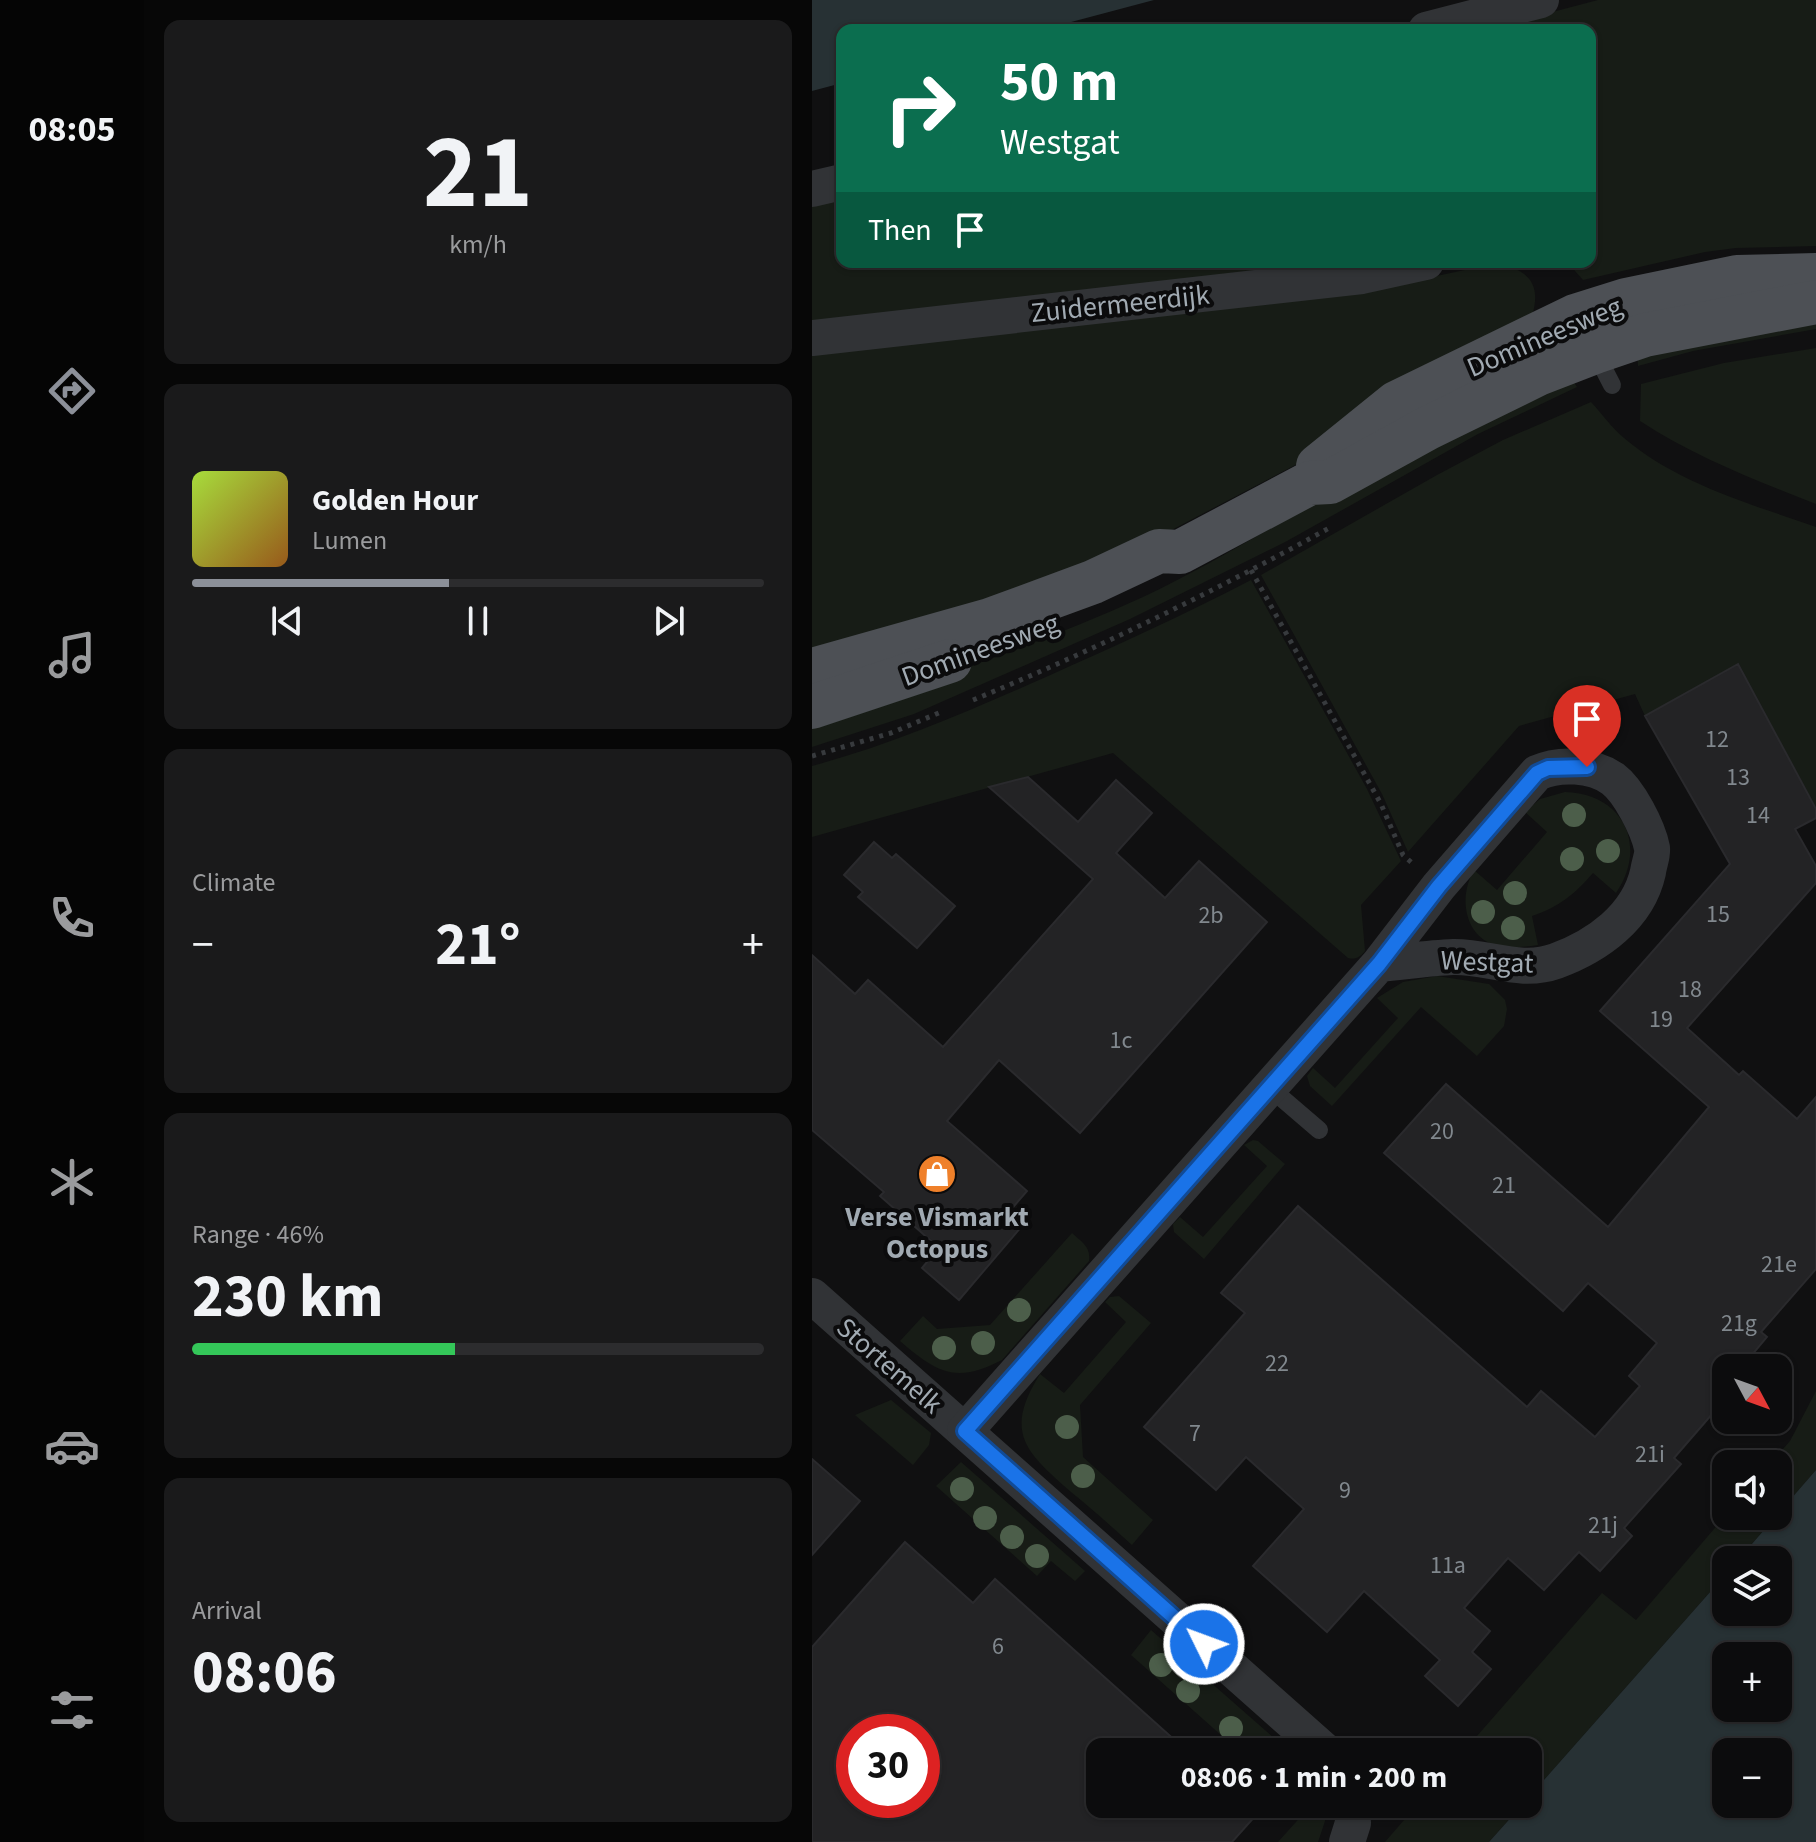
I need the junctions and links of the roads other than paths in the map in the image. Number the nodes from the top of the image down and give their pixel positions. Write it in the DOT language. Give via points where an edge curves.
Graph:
graph roads {
  1 [pos="1541,0"];
  2 [pos="1449,24"];
  3 [pos="836,183"];
  4 [pos="812,189"];
  5 [pos="1399,268"];
  6 [pos="1816,275"];
  7 [pos="1816,302"];
  8 [pos="812,338"];
  9 [pos="1310,483"];
  10 [pos="1180,552"];
  11 [pos="812,670"];
  12 [pos="812,707"];
  13 [pos="1379,964"];
  14 [pos="1270,1088"];
  15 [pos="1319,1130"];
  16 [pos="812,1296"];
  17 [pos="965,1431"];
  18 [pos="1310,1738"];
  19 [pos="1353,1818"];
  20 [pos="1347,1842"];
  1 -- 2 [label="street"];
  3 -- 4 [label="street"];
  5 -- 8 [label="street, Zuidermeerdijk"];
  6 -- 9 [label="main road, Domineesweg" via="1737,277 1575,316 1396,403 1318,465"];
  7 -- 9 [label="main road, Domineesweg" via="1645,335 1603,368 1538,374 1330,482"];
  9 -- 10 [label="main road, Domineesweg"];
  10 -- 11 [label="main road, Domineesweg" via="1159,551 990,620"];
  10 -- 12 [label="main road, Domineesweg" via="1170,571 1108,600 985,649"];
  13 -- 13 [label="street, Westgat" via="1537,773 1587,767 1614,780 1641,816 1652,850 1644,890 1618,925 1595,944 1553,962 1517,967 1455,957"];
  13 -- 14 [label="street, Westgat"];
  14 -- 15 [label="lane"];
  14 -- 17 [label="street, Westgat"];
  16 -- 17 [label="street, Stortemelk"];
  17 -- 18 [label="street, Stortemelk"];
  19 -- 20 [label="street"];
}
